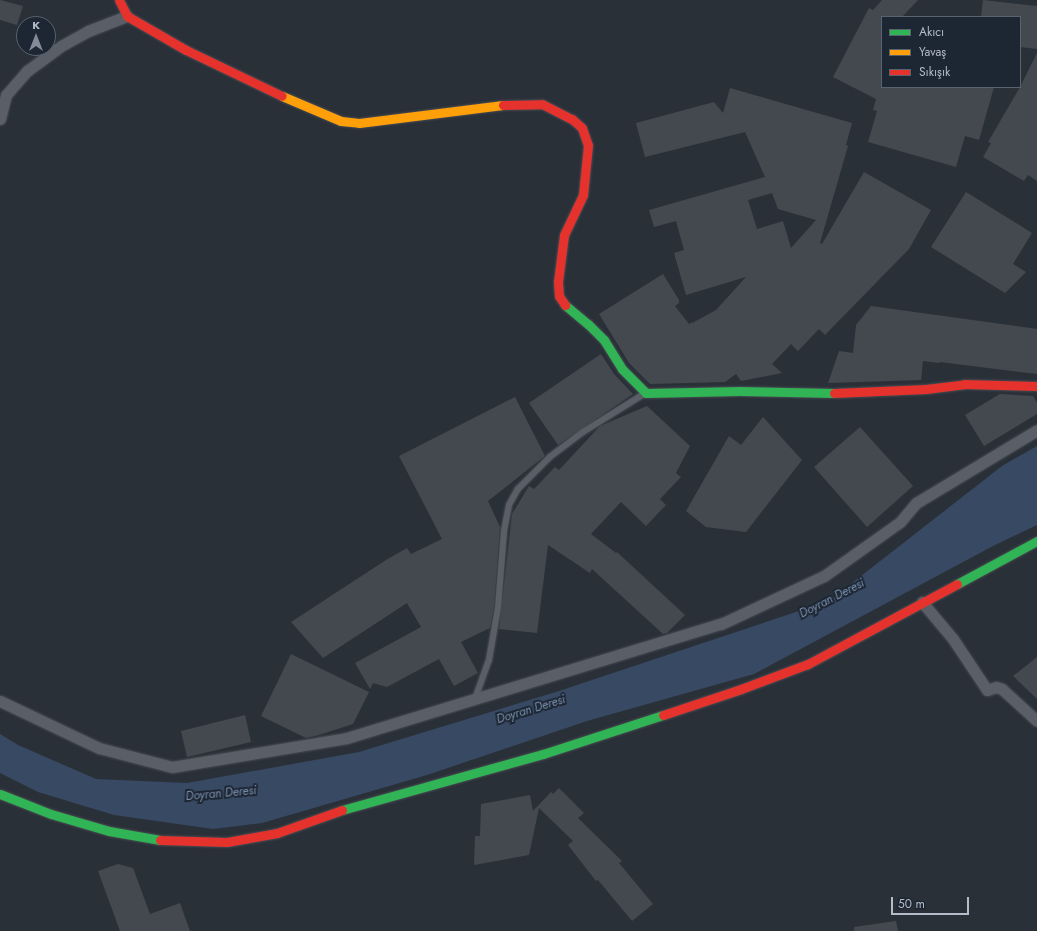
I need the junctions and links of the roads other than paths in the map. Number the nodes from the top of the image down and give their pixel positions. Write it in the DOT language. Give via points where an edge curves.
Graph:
graph roads {
  1 [pos="119,0"];
  2 [pos="127,16"];
  3 [pos="0,119"];
  4 [pos="1037,386"];
  5 [pos="646,393"];
  6 [pos="1037,430"];
  7 [pos="1037,541"];
  8 [pos="922,602"];
  9 [pos="475,699"];
  10 [pos="0,701"];
  11 [pos="1037,721"];
  12 [pos="0,794"];
  1 -- 2 [label="street"];
  2 -- 3 [label="street" via="88,31 61,46 27,71 6,95"];
  2 -- 5 [label="street" via="186,50 294,102 341,121 359,123 484,106 520,104 542,104 572,119 582,128 588,145 587,166 583,195 564,234 558,282 559,296 565,306 604,340 622,369"];
  4 -- 5 [label="street" via="964,384 926,389 830,393"];
  5 -- 9 [label="lane" via="583,432 550,457 518,490 509,505 504,531 498,608 489,660"];
  6 -- 9 [label="street" via="916,504 900,522 824,576 721,624"];
  7 -- 8 [label="street"];
  8 -- 11 [label="street" via="953,639 987,690 993,687 1002,689"];
  8 -- 12 [label="street" via="808,664 741,689 543,754 356,805 277,833 227,842 166,841 95,827 51,814"];
  9 -- 10 [label="street" via="348,738 172,767 99,748"];
}
